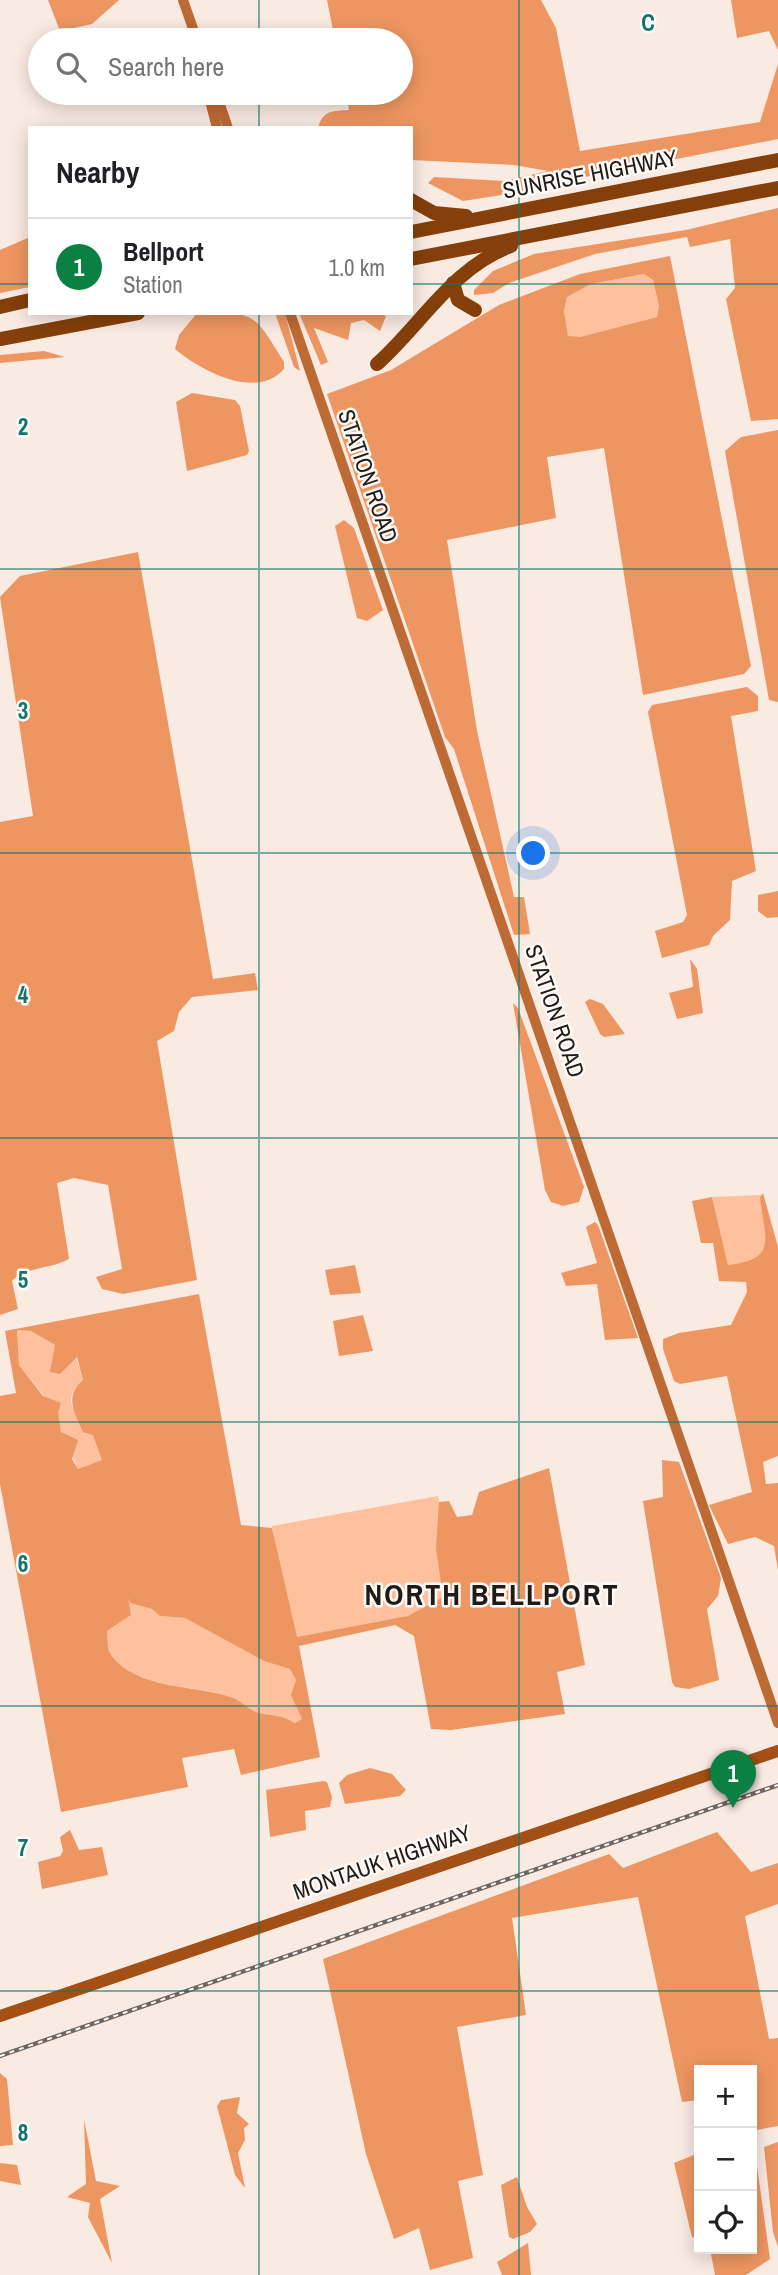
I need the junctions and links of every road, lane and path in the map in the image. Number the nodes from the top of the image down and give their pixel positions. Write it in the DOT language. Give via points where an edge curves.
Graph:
graph roads {
  1 [pos="183,0"];
  2 [pos="193,28"];
  3 [pos="211,105"];
  4 [pos="220,105"];
  5 [pos="216,126"];
  6 [pos="227,126"];
  7 [pos="778,160"];
  8 [pos="778,188"];
  9 [pos="413,201"];
  10 [pos="558,204"];
  11 [pos="592,224"];
  12 [pos="413,232"];
  13 [pos="413,259"];
  14 [pos="453,283"];
  15 [pos="28,303"];
  16 [pos="0,309"];
  17 [pos="475,310"];
  18 [pos="127,315"];
  19 [pos="291,315"];
  20 [pos="0,339"];
  21 [pos="377,364"];
  22 [pos="778,1723"];
  23 [pos="778,1751"];
  24 [pos="0,2016"];
  1 -- 2 [label="main road"];
  3 -- 5 [label="main road"];
  4 -- 6 [label="main road"];
  7 -- 10 [label="highway, SUNRISE HIGHWAY"];
  8 -- 11 [label="highway"];
  9 -- 10 [label="highway" via="434,213 462,216"];
  10 -- 12 [label="highway, SUNRISE HIGHWAY"];
  11 -- 13 [label="highway"];
  11 -- 14 [label="highway" via="498,251"];
  14 -- 17 [label="highway" via="458,300"];
  14 -- 21 [label="highway"];
  15 -- 16 [label="highway"];
  18 -- 20 [label="highway"];
  19 -- 22 [label="main road, STATION ROAD"];
  23 -- 24 [label="main road, MONTAUK HIGHWAY"];
}
